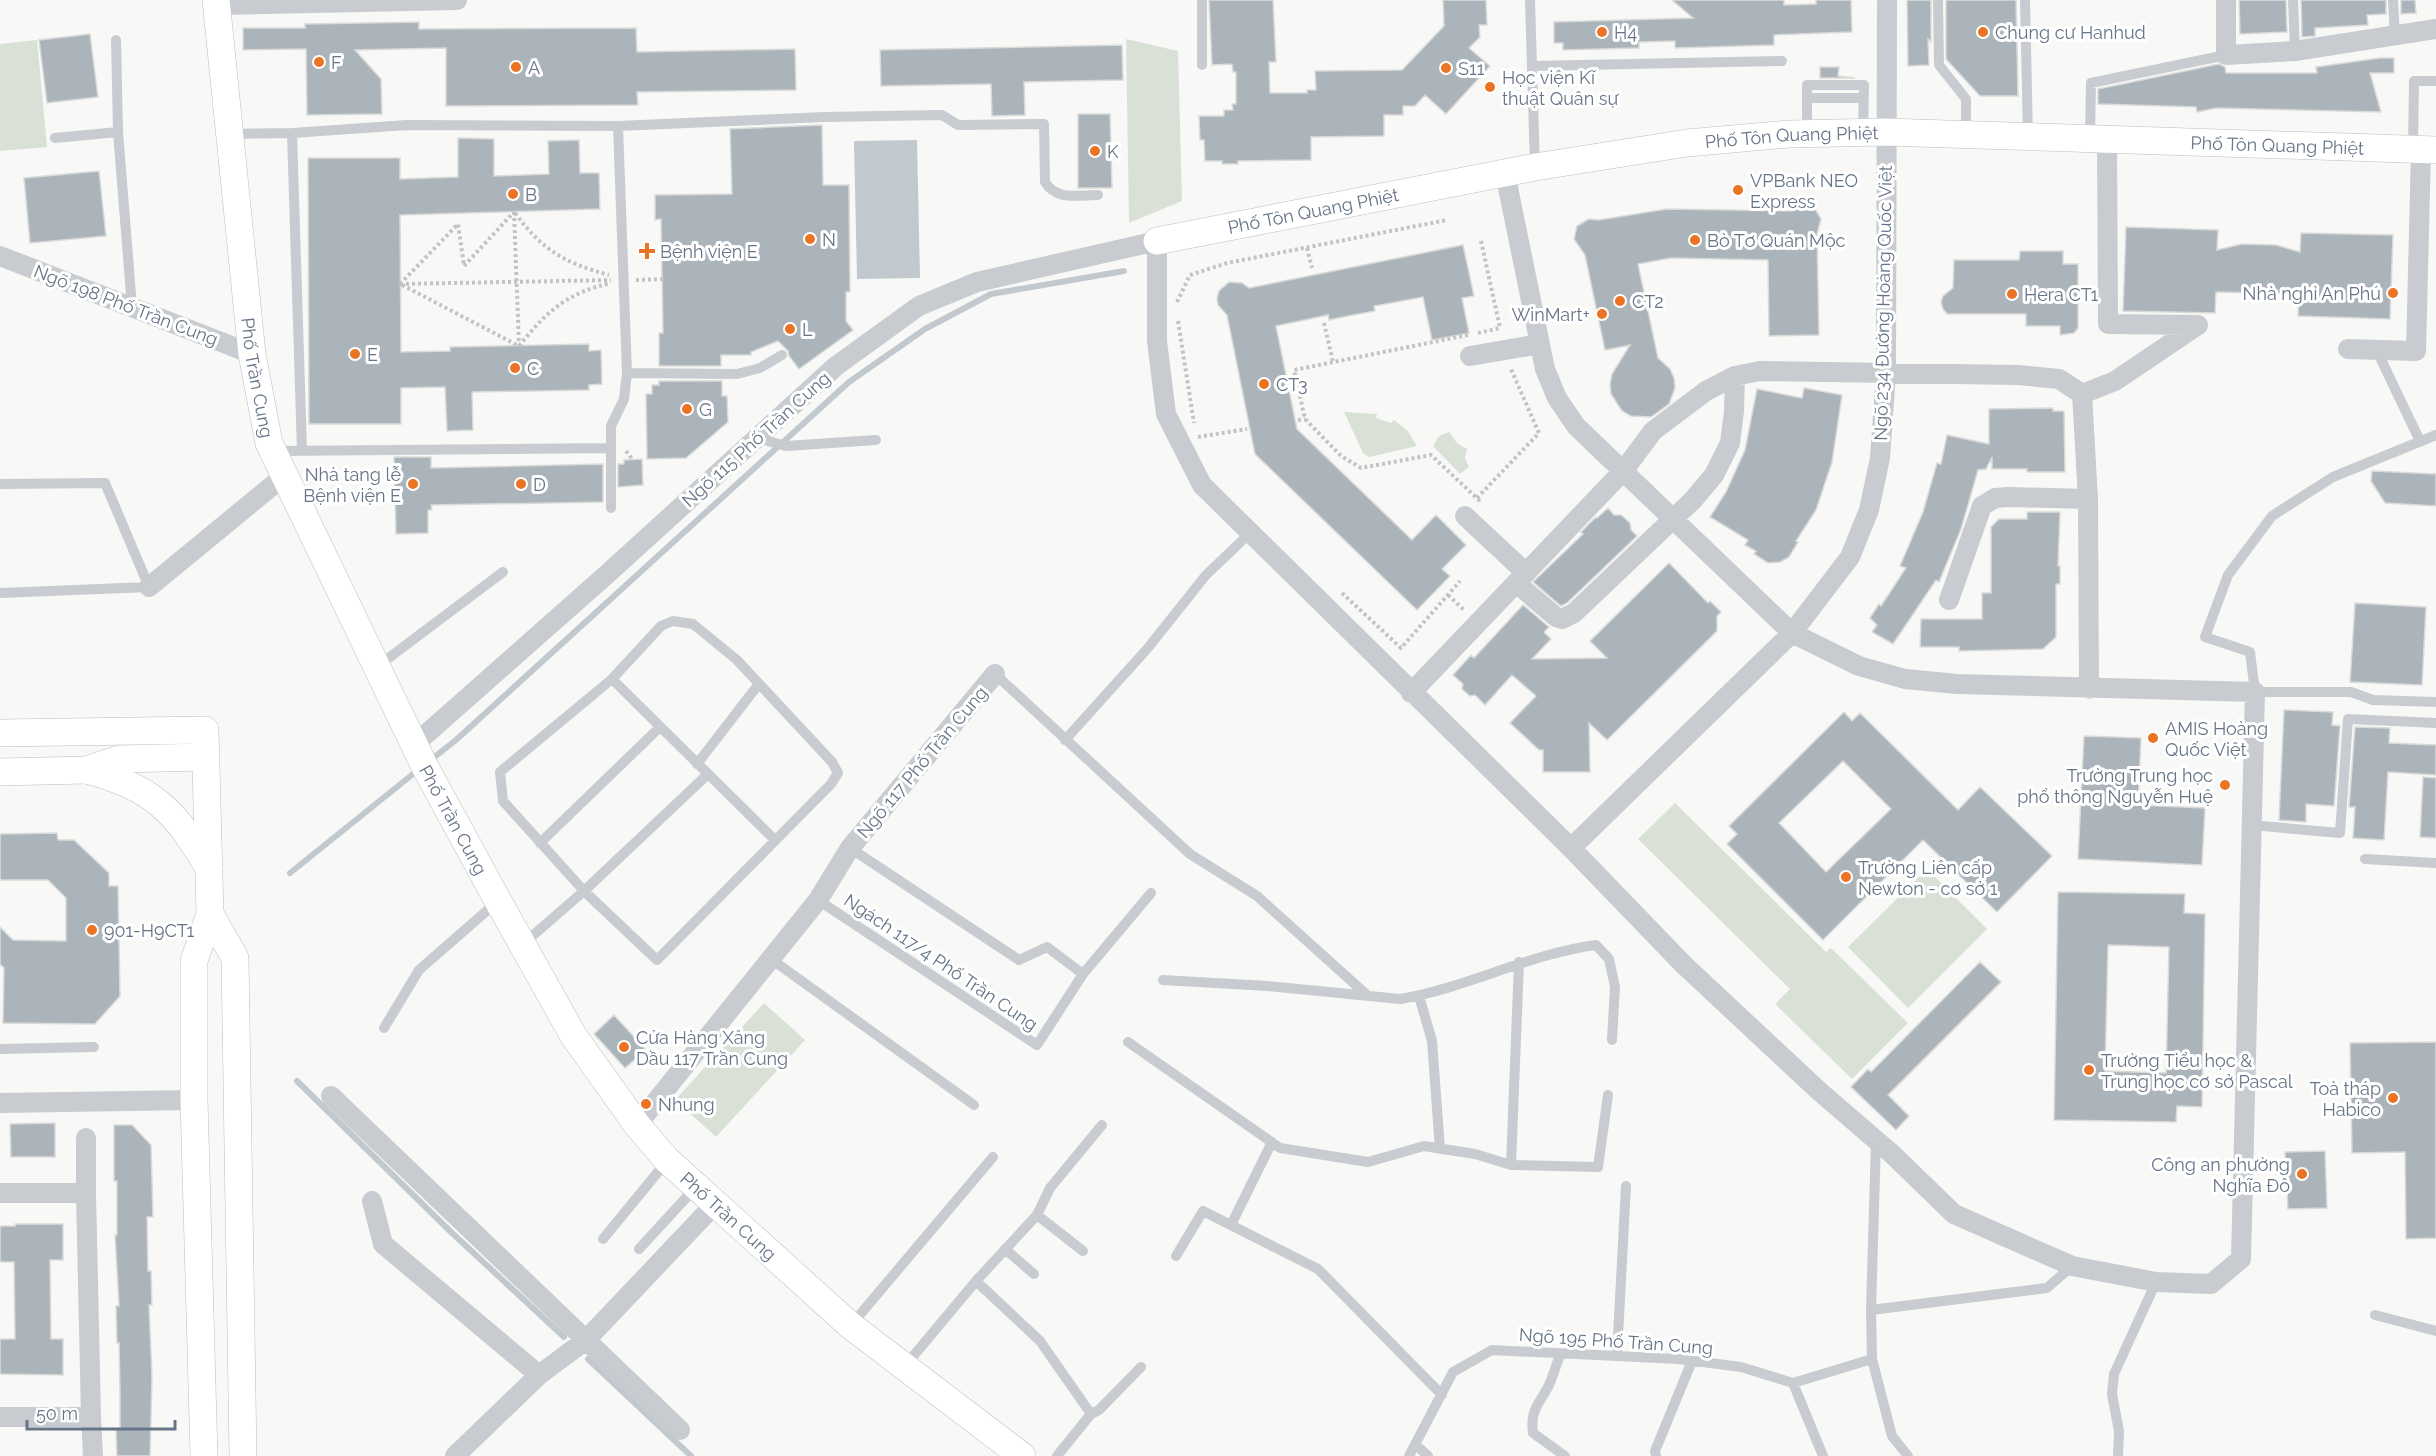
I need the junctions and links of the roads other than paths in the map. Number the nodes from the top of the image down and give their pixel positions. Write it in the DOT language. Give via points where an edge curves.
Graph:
graph roads {
  1 [pos="457,0"];
  2 [pos="1202,0"];
  3 [pos="1530,0"];
  4 [pos="1887,0"];
  5 [pos="1938,0"];
  6 [pos="2025,0"];
  7 [pos="2226,0"];
  8 [pos="2293,0"];
  9 [pos="2392,0"];
  10 [pos="217,3"];
  11 [pos="2436,29"];
  12 [pos="2395,37"];
  13 [pos="116,40"];
  14 [pos="2295,51"];
  15 [pos="2226,56"];
  16 [pos="1782,61"];
  17 [pos="1203,65"];
  18 [pos="1532,66"];
  19 [pos="2436,81"];
  20 [pos="618,126"];
  21 [pos="118,132"];
  22 [pos="1874,132"];
  23 [pos="292,133"];
  24 [pos="228,134"];
  25 [pos="1807,134"];
  26 [pos="1966,135"];
  27 [pos="2028,137"];
  28 [pos="55,138"];
  29 [pos="2099,140"];
  30 [pos="2424,150"];
  31 [pos="1535,167"];
  32 [pos="1505,173"];
  33 [pos="1098,195"];
  34 [pos="1157,241"];
  35 [pos="0,256"];
  36 [pos="132,307"];
  37 [pos="1540,344"];
  38 [pos="2348,349"];
  39 [pos="2376,350"];
  40 [pos="252,354"];
  41 [pos="782,355"];
  42 [pos="1470,356"];
  43 [pos="1886,373"];
  44 [pos="627,374"];
  45 [pos="1735,376"];
  46 [pos="2082,394"];
  47 [pos="2436,435"];
  48 [pos="765,440"];
  49 [pos="876,440"];
  50 [pos="2420,441"];
  51 [pos="611,448"];
  52 [pos="272,451"];
  53 [pos="302,451"];
  54 [pos="1624,470"];
  55 [pos="284,476"];
  56 [pos="0,484"];
  57 [pos="2088,499"];
  58 [pos="611,508"];
  59 [pos="1465,516"];
  60 [pos="1671,518"];
  61 [pos="1250,534"];
  62 [pos="503,572"];
  63 [pos="1521,578"];
  64 [pos="149,587"];
  65 [pos="0,593"];
  66 [pos="1949,600"];
  67 [pos="1792,633"];
  68 [pos="377,667"];
  69 [pos="995,674"];
  70 [pos="612,679"];
  71 [pos="758,684"];
  72 [pos="2089,689"];
  73 [pos="2255,692"];
  74 [pos="1411,693"];
  75 [pos="2413,702"];
  76 [pos="2436,702"];
  77 [pos="2412,722"];
  78 [pos="2436,723"];
  79 [pos="660,727"];
  80 [pos="0,733"];
  81 [pos="1065,740"];
  82 [pos="419,754"];
  83 [pos="206,757"];
  84 [pos="698,764"];
  85 [pos="86,770"];
  86 [pos="0,772"];
  87 [pos="708,774"];
  88 [pos="2251,825"];
  89 [pos="775,840"];
  90 [pos="540,843"];
  91 [pos="850,848"];
  92 [pos="1571,848"];
  93 [pos="2365,859"];
  94 [pos="2436,863"];
  95 [pos="209,869"];
  96 [pos="584,891"];
  97 [pos="1150,893"];
  98 [pos="818,900"];
  99 [pos="498,901"];
  100 [pos="210,914"];
  101 [pos="523,944"];
  102 [pos="771,959"];
  103 [pos="1519,962"];
  104 [pos="1083,974"];
  105 [pos="1163,980"];
  106 [pos="1367,995"];
  107 [pos="1419,996"];
  108 [pos="384,1028"];
  109 [pos="1611,1040"];
  110 [pos="1128,1042"];
  111 [pos="94,1047"];
  112 [pos="0,1049"];
  113 [pos="1608,1095"];
  114 [pos="331,1096"];
  115 [pos="194,1100"];
  116 [pos="0,1103"];
  117 [pos="974,1105"];
  118 [pos="637,1125"];
  119 [pos="1102,1125"];
  120 [pos="86,1138"];
  121 [pos="1876,1141"];
  122 [pos="1272,1142"];
  123 [pos="1440,1149"];
  124 [pos="993,1157"];
  125 [pos="667,1160"];
  126 [pos="1511,1165"];
  127 [pos="1626,1186"];
  128 [pos="0,1193"];
  129 [pos="86,1193"];
  130 [pos="706,1195"];
  131 [pos="372,1201"];
  132 [pos="1037,1215"];
  133 [pos="1231,1225"];
  134 [pos="603,1239"];
  135 [pos="639,1249"];
  136 [pos="1005,1249"];
  137 [pos="1083,1251"];
  138 [pos="1176,1256"];
  139 [pos="2072,1266"];
  140 [pos="1034,1274"];
  141 [pos="976,1281"];
  142 [pos="2156,1282"];
  143 [pos="1871,1310"];
  144 [pos="2375,1315"];
  145 [pos="851,1326"];
  146 [pos="2436,1331"];
  147 [pos="586,1340"];
  148 [pos="1560,1354"];
  149 [pos="1617,1355"];
  150 [pos="1872,1359"];
  151 [pos="1692,1361"];
  152 [pos="905,1366"];
  153 [pos="1141,1367"];
  154 [pos="539,1375"];
  155 [pos="1793,1383"];
  156 [pos="1442,1395"];
  157 [pos="1091,1414"];
  158 [pos="0,1417"];
  159 [pos="91,1417"];
  160 [pos="680,1430"];
  161 [pos="1416,1445"];
  162 [pos="93,1456"];
  163 [pos="204,1456"];
  164 [pos="243,1456"];
  165 [pos="455,1456"];
  166 [pos="1022,1456"];
  167 [pos="1057,1456"];
  168 [pos="1409,1456"];
  169 [pos="1428,1456"];
  170 [pos="1565,1456"];
  171 [pos="1656,1456"];
  172 [pos="1823,1456"];
  173 [pos="1908,1456"];
  174 [pos="2118,1456"];
  1 -- 10 [label="street"];
  2 -- 17 [label="lane"];
  3 -- 18 [label="lane"];
  4 -- 22 [label="street, Ngõ 234 Đường Hoàng Quốc Việt"];
  5 -- 26 [label="lane" via="1939,65 1966,99"];
  6 -- 27 [label="lane"];
  7 -- 15 [label="street"];
  8 -- 14 [label="lane"];
  9 -- 12 [label="lane"];
  10 -- 24 [label="street, Phố Trần Cung"];
  11 -- 12 [label="street"];
  12 -- 14 [label="street"];
  13 -- 21 [label="lane"];
  14 -- 15 [label="street"];
  15 -- 29 [label="lane" via="2091,83"];
  16 -- 18 [label="lane"];
  18 -- 31 [label="lane"];
  19 -- 30 [label="lane" via="2414,81"];
  20 -- 23 [label="lane" via="407,125"];
  20 -- 33 [label="lane" via="893,115 942,115 958,125 1044,124 1046,182 1050,190 1060,195"];
  20 -- 44 [label="lane"];
  21 -- 28 [label="lane"];
  21 -- 36 [label="lane"];
  22 -- 25 [label="street, Phố Tôn Quang Phiệt"];
  22 -- 25 [label="lane" via="1864,85 1806,85"];
  22 -- 26 [label="street, Phố Tôn Quang Phiệt"];
  22 -- 43 [label="street, Ngõ 234 Đường Hoàng Quốc Việt"];
  23 -- 24 [label="lane"];
  23 -- 53 [label="lane"];
  24 -- 40 [label="street, Phố Trần Cung"];
  25 -- 31 [label="street, Phố Tôn Quang Phiệt" via="1687,142"];
  26 -- 27 [label="street, Phố Tôn Quang Phiệt"];
  27 -- 29 [label="street, Phố Tôn Quang Phiệt"];
  29 -- 30 [label="street, Phố Tôn Quang Phiệt"];
  29 -- 46 [label="street" via="2108,324 2198,325 2115,381"];
  30 -- 39 [label="street" via="2416,351"];
  31 -- 32 [label="street, Phố Tôn Quang Phiệt"];
  32 -- 34 [label="street, Phố Tôn Quang Phiệt"];
  32 -- 37 [label="street"];
  34 -- 48 [label="street, Ngõ 115 Phố Trần Cung" via="977,282 919,306 836,366"];
  34 -- 61 [label="street" via="1157,341 1166,414 1202,485"];
  35 -- 36 [label="street, Ngõ 198 Phố Trần Cung"];
  36 -- 40 [label="street, Ngõ 198 Phố Trần Cung"];
  37 -- 42 [label="street"];
  37 -- 54 [label="street" via="1557,398 1576,426"];
  38 -- 39 [label="street"];
  39 -- 50 [label="lane"];
  40 -- 52 [label="street, Phố Trần Cung"];
  41 -- 44 [label="lane" via="760,368 736,374"];
  43 -- 45 [label="street" via="1760,371"];
  43 -- 46 [label="street" via="2059,379"];
  43 -- 67 [label="street, Ngõ 234 Đường Hoàng Quốc Việt" via="1880,458 1869,510 1850,557"];
  44 -- 51 [label="lane" via="624,399 611,426"];
  45 -- 54 [label="street" via="1706,391 1653,431"];
  45 -- 60 [label="street" via="1730,443 1693,500"];
  46 -- 57 [label="street"];
  47 -- 50 [label="lane"];
  48 -- 49 [label="lane" via="786,446"];
  48 -- 82 [label="street, Ngõ 115 Phố Trần Cung"];
  50 -- 73 [label="lane" via="2333,477 2272,516 2228,575 2205,637 2250,652"];
  51 -- 53 [label="lane"];
  51 -- 58 [label="lane"];
  52 -- 53 [label="lane"];
  52 -- 55 [label="street, Phố Trần Cung"];
  54 -- 60 [label="street"];
  54 -- 63 [label="street"];
  55 -- 64 [label="street"];
  55 -- 68 [label="street, Phố Trần Cung"];
  56 -- 64 [label="lane" via="105,483"];
  57 -- 66 [label="street" via="2008,497 1995,498 1983,506"];
  57 -- 72 [label="street"];
  59 -- 63 [label="street"];
  60 -- 63 [label="street" via="1568,617 1556,617"];
  60 -- 67 [label="street"];
  61 -- 74 [label="street"];
  61 -- 81 [label="lane" via="1206,575 1147,649"];
  62 -- 68 [label="lane"];
  63 -- 74 [label="street"];
  64 -- 65 [label="lane"];
  67 -- 72 [label="street" via="1858,666 1905,679"];
  67 -- 92 [label="street, Ngõ 234 Đường Hoàng Quốc Việt"];
  68 -- 82 [label="street, Phố Trần Cung"];
  69 -- 81 [label="lane, Ngõ 117 Phố Trần Cung"];
  69 -- 91 [label="street, Ngõ 117 Phố Trần Cung"];
  70 -- 71 [label="lane" via="661,626 674,621 693,624 737,660"];
  70 -- 79 [label="lane"];
  70 -- 90 [label="lane" via="500,772 503,801"];
  71 -- 84 [label="lane"];
  71 -- 89 [label="lane" via="838,773"];
  72 -- 73 [label="street"];
  73 -- 75 [label="lane" via="2351,692 2373,700"];
  73 -- 88 [label="street"];
  74 -- 92 [label="street"];
  75 -- 76 [label="lane"];
  75 -- 77 [label="lane"];
  77 -- 78 [label="lane"];
  77 -- 88 [label="lane" via="2348,719 2340,833"];
  79 -- 84 [label="lane"];
  79 -- 90 [label="lane"];
  80 -- 83 [label="street" via="205,730"];
  81 -- 106 [label="lane, Ngõ 117 Phố Trần Cung" via="1190,854 1257,896"];
  82 -- 99 [label="street, Phố Trần Cung"];
  83 -- 85 [label="street" via="119,759"];
  83 -- 95 [label="street"];
  84 -- 87 [label="lane"];
  85 -- 86 [label="street"];
  85 -- 95 [label="street" via="115,777 150,795 174,816"];
  87 -- 89 [label="lane"];
  87 -- 96 [label="lane"];
  88 -- 142 [label="street" via="2241,1259 2211,1284"];
  89 -- 96 [label="lane" via="657,960"];
  90 -- 96 [label="lane"];
  91 -- 98 [label="street, Ngõ 117 Phố Trần Cung"];
  91 -- 104 [label="lane" via="1019,960 1047,947"];
  92 -- 121 [label="street" via="1684,965"];
  93 -- 94 [label="lane"];
  95 -- 100 [label="street"];
  96 -- 101 [label="lane"];
  97 -- 104 [label="lane, Ngách 117/4 Phố Trần Cung"];
  98 -- 102 [label="street, Ngõ 117 Phố Trần Cung"];
  98 -- 104 [label="lane, Ngách 117/4 Phố Trần Cung" via="1036,1045"];
  99 -- 101 [label="street, Phố Trần Cung"];
  99 -- 108 [label="lane" via="419,970"];
  100 -- 115 [label="street" via="194,961"];
  100 -- 164 [label="street" via="235,958"];
  101 -- 118 [label="street, Phố Trần Cung" via="573,1035"];
  102 -- 117 [label="lane"];
  102 -- 118 [label="street, Ngõ 117 Phố Trần Cung"];
  103 -- 107 [label="lane"];
  103 -- 109 [label="lane" via="1596,945 1610,959 1615,987"];
  103 -- 126 [label="lane"];
  105 -- 106 [label="lane"];
  106 -- 107 [label="lane" via="1400,999"];
  107 -- 123 [label="lane" via="1432,1041"];
  110 -- 122 [label="lane"];
  111 -- 112 [label="lane"];
  113 -- 126 [label="lane" via="1598,1167"];
  114 -- 147 [label="street"];
  115 -- 116 [label="street"];
  115 -- 163 [label="street"];
  118 -- 125 [label="street, Phố Trần Cung"];
  119 -- 132 [label="lane" via="1050,1188"];
  120 -- 129 [label="street"];
  121 -- 139 [label="street" via="1954,1214"];
  121 -- 143 [label="lane"];
  122 -- 123 [label="lane" via="1280,1148 1368,1162 1424,1146"];
  122 -- 133 [label="lane"];
  123 -- 126 [label="lane"];
  124 -- 145 [label="lane"];
  125 -- 130 [label="street, Phố Trần Cung"];
  125 -- 134 [label="lane"];
  127 -- 149 [label="lane"];
  128 -- 129 [label="street"];
  129 -- 159 [label="street"];
  130 -- 135 [label="lane"];
  130 -- 145 [label="street, Phố Trần Cung"];
  130 -- 147 [label="street"];
  131 -- 154 [label="street" via="383,1244"];
  132 -- 136 [label="lane"];
  132 -- 137 [label="lane"];
  133 -- 138 [label="lane" via="1203,1211"];
  133 -- 156 [label="lane" via="1318,1269"];
  136 -- 140 [label="lane"];
  136 -- 141 [label="lane"];
  139 -- 142 [label="street"];
  139 -- 143 [label="lane" via="2047,1288"];
  141 -- 152 [label="lane"];
  141 -- 157 [label="lane" via="1040,1341"];
  142 -- 174 [label="lane" via="2114,1374"];
  143 -- 150 [label="lane"];
  144 -- 146 [label="lane"];
  145 -- 152 [label="street, Phố Trần Cung"];
  147 -- 154 [label="street"];
  147 -- 160 [label="street"];
  148 -- 149 [label="lane, Ngõ 195 Phố Trần Cung"];
  148 -- 156 [label="lane, Ngõ 195 Phố Trần Cung" via="1492,1350 1453,1372"];
  148 -- 170 [label="lane" via="1531,1419 1533,1433"];
  149 -- 151 [label="lane, Ngõ 195 Phố Trần Cung"];
  150 -- 155 [label="lane"];
  150 -- 173 [label="lane" via="1892,1436"];
  151 -- 155 [label="lane, Ngõ 195 Phố Trần Cung" via="1741,1367"];
  151 -- 171 [label="lane"];
  152 -- 166 [label="street, Phố Trần Cung"];
  153 -- 157 [label="lane"];
  154 -- 165 [label="street"];
  155 -- 172 [label="lane"];
  156 -- 161 [label="lane, Ngõ 195 Phố Trần Cung"];
  157 -- 167 [label="lane"];
  158 -- 159 [label="street"];
  159 -- 162 [label="street"];
  161 -- 168 [label="lane, Ngõ 195 Phố Trần Cung"];
  161 -- 169 [label="lane"];
}
